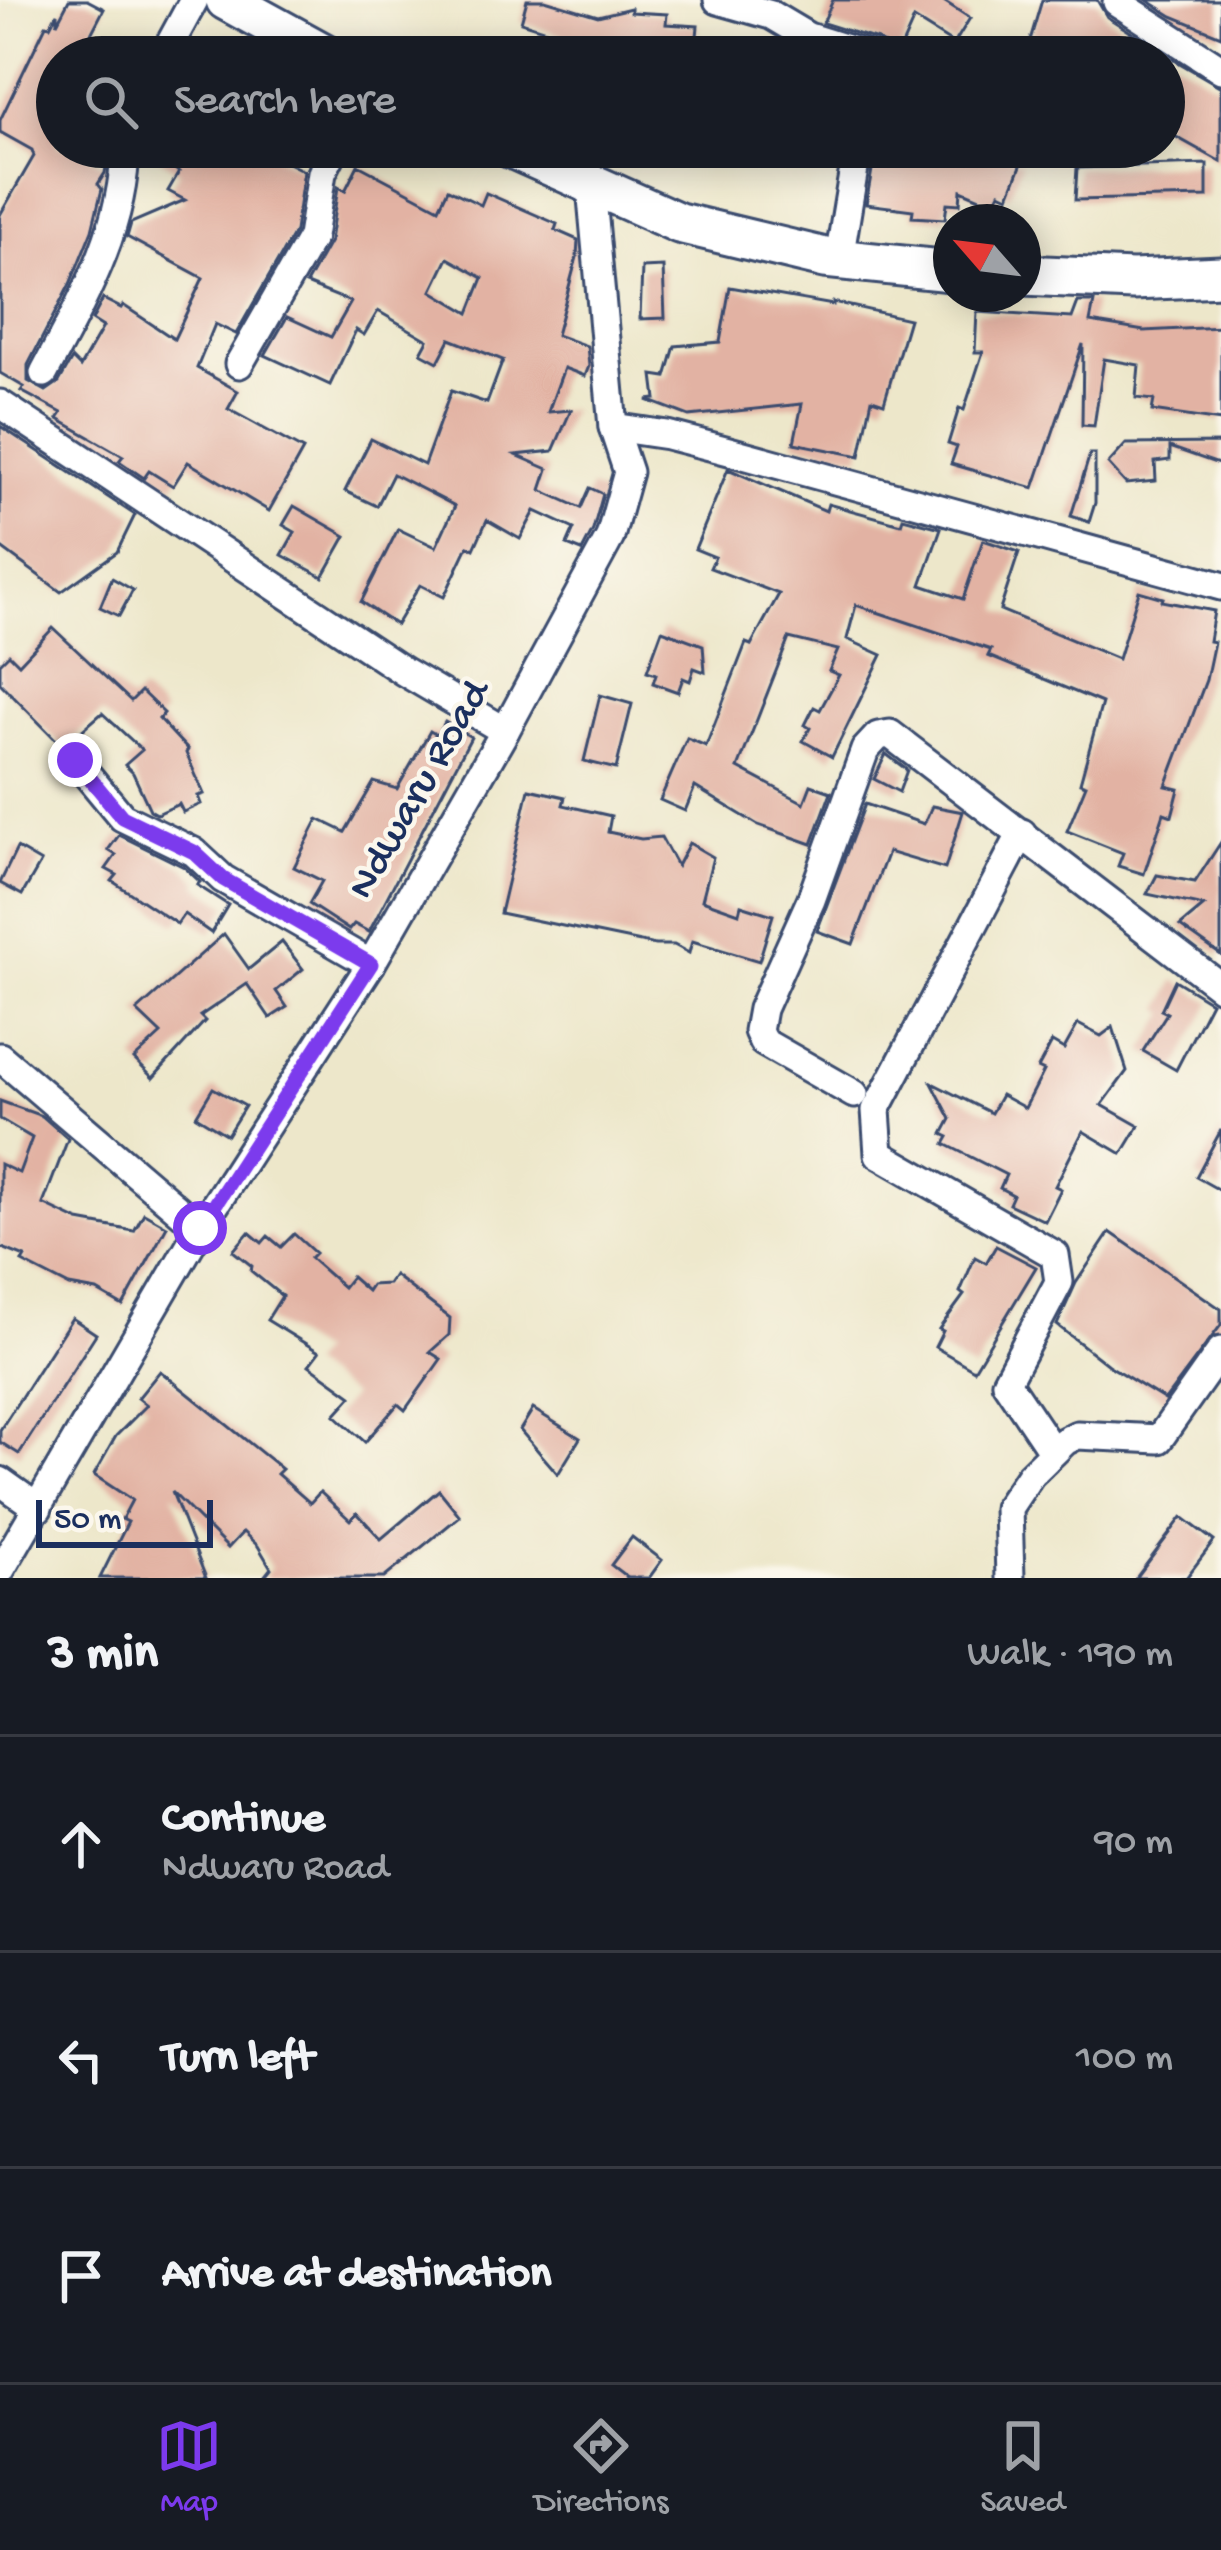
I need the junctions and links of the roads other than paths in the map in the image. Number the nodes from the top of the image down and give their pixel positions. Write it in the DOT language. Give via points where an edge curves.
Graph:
graph roads {
  1 [pos="194,0"];
  2 [pos="226,0"];
  3 [pos="718,0"];
  4 [pos="1117,2"];
  5 [pos="174,36"];
  6 [pos="292,36"];
  7 [pos="806,36"];
  8 [pos="1170,36"];
  9 [pos="1185,46"];
  10 [pos="1221,69"];
  11 [pos="123,168"];
  12 [pos="324,168"];
  13 [pos="552,168"];
  14 [pos="853,168"];
  15 [pos="591,187"];
  16 [pos="839,259"];
  17 [pos="933,269"];
  18 [pos="1041,276"];
  19 [pos="1221,276"];
  20 [pos="239,364"];
  21 [pos="44,373"];
  22 [pos="0,404"];
  23 [pos="613,427"];
  24 [pos="1221,586"];
  25 [pos="505,731"];
  26 [pos="75,760"];
  27 [pos="1022,833"];
  28 [pos="371,964"];
  29 [pos="1221,986"];
  30 [pos="0,1057"];
  31 [pos="854,1094"];
  32 [pos="200,1228"];
  33 [pos="1221,1351"];
  34 [pos="1053,1452"];
  35 [pos="0,1481"];
  36 [pos="38,1508"];
  37 [pos="0,1571"];
  38 [pos="1010,1578"];
  1 -- 5 [label="street"];
  2 -- 6 [label="main road"];
  3 -- 7 [label="street" via="771,15"];
  4 -- 8 [label="street"];
  9 -- 10 [label="street"];
  11 -- 21 [label="street" via="121,202 95,276"];
  12 -- 20 [label="street" via="312,237"];
  13 -- 15 [label="main road"];
  14 -- 16 [label="street"];
  15 -- 16 [label="main road" via="679,224"];
  15 -- 23 [label="street, Ndwaru Road"];
  16 -- 17 [label="main road"];
  18 -- 19 [label="main road"];
  22 -- 25 [label="street"];
  23 -- 24 [label="street"];
  23 -- 25 [label="street, Ndwaru Road" via="628,472 610,537"];
  25 -- 28 [label="street, Ndwaru Road"];
  26 -- 28 [label="street" via="122,817 194,852 223,879"];
  27 -- 29 [label="street"];
  27 -- 31 [label="street" via="890,734 865,750 758,1031"];
  27 -- 34 [label="street" via="876,1110 875,1133 879,1154 1054,1255 1059,1282 1006,1382"];
  28 -- 32 [label="street, Ndwaru Road"];
  30 -- 32 [label="street"];
  32 -- 36 [label="street, Ndwaru Road"];
  33 -- 34 [label="street" via="1159,1439 1077,1435"];
  34 -- 38 [label="street" via="1007,1508"];
  35 -- 36 [label="street"];
  36 -- 37 [label="street, Ndwaru Road"];
}
